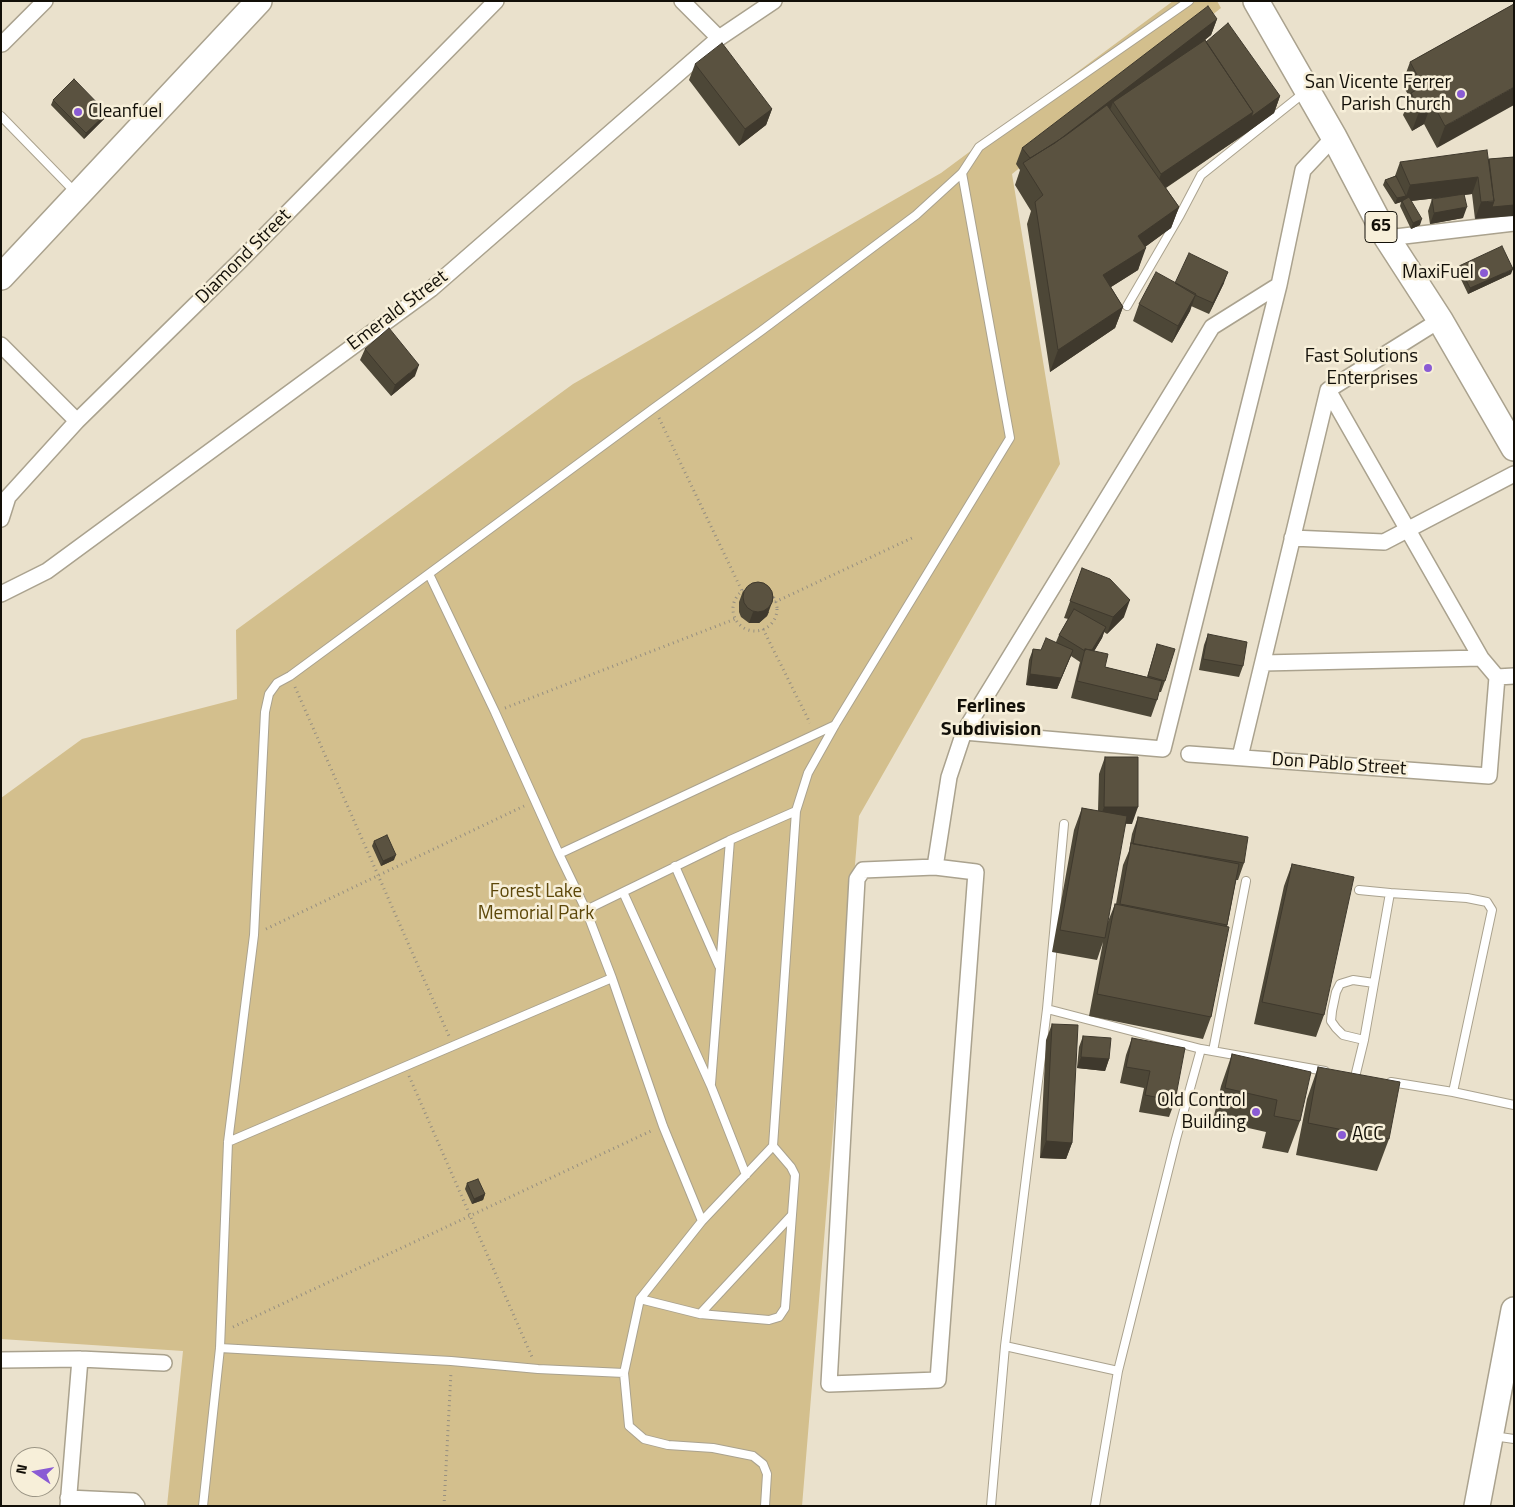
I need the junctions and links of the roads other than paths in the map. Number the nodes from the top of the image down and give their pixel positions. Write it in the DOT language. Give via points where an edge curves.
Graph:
graph roads {
  1 [pos="45,1"];
  2 [pos="496,1"];
  3 [pos="682,1"];
  4 [pos="774,1"];
  5 [pos="1189,1"];
  6 [pos="1256,1"];
  7 [pos="254,3"];
  8 [pos="719,38"];
  9 [pos="2,44"];
  10 [pos="1307,90"];
  11 [pos="1,116"];
  12 [pos="1334,137"];
  13 [pos="962,173"];
  14 [pos="78,195"];
  15 [pos="1514,224"];
  16 [pos="1387,238"];
  17 [pos="1,278"];
  18 [pos="1279,285"];
  19 [pos="1127,306"];
  20 [pos="1440,320"];
  21 [pos="1,345"];
  22 [pos="1328,390"];
  23 [pos="77,421"];
  24 [pos="1514,448"];
  25 [pos="1514,474"];
  26 [pos="1,519"];
  27 [pos="1407,529"];
  28 [pos="1292,538"];
  29 [pos="429,574"];
  30 [pos="1,594"];
  31 [pos="1481,658"];
  32 [pos="1263,663"];
  33 [pos="1514,676"];
  34 [pos="1497,677"];
  35 [pos="835,725"];
  36 [pos="964,732"];
  37 [pos="1189,754"];
  38 [pos="1240,757"];
  39 [pos="796,811"];
  40 [pos="1064,824"];
  41 [pos="730,840"];
  42 [pos="559,854"];
  43 [pos="675,866"];
  44 [pos="935,867"];
  45 [pos="1246,880"];
  46 [pos="1360,890"];
  47 [pos="623,892"];
  48 [pos="1390,894"];
  49 [pos="586,910"];
  50 [pos="720,968"];
  51 [pos="612,978"];
  52 [pos="1374,983"];
  53 [pos="1047,1009"];
  54 [pos="1364,1040"];
  55 [pos="1201,1049"];
  56 [pos="1213,1050"];
  57 [pos="1330,1072"];
  58 [pos="1364,1078"];
  59 [pos="1384,1081"];
  60 [pos="711,1086"];
  61 [pos="1453,1092"];
  62 [pos="1514,1105"];
  63 [pos="228,1142"];
  64 [pos="773,1146"];
  65 [pos="746,1175"];
  66 [pos="792,1216"];
  67 [pos="702,1221"];
  68 [pos="640,1299"];
  69 [pos="1514,1310"];
  70 [pos="700,1314"];
  71 [pos="1006,1346"];
  72 [pos="220,1348"];
  73 [pos="80,1359"];
  74 [pos="164,1363"];
  75 [pos="2,1364"];
  76 [pos="1508,1368"];
  77 [pos="1118,1371"];
  78 [pos="624,1373"];
  79 [pos="1502,1437"];
  80 [pos="68,1502"];
  81 [pos="137,1506"];
  82 [pos="203,1506"];
  83 [pos="764,1506"];
  84 [pos="991,1506"];
  85 [pos="1095,1506"];
  86 [pos="1477,1506"];
  1 -- 9 [label="street"];
  2 -- 23 [label="street, Diamond Street"];
  3 -- 8 [label="street"];
  4 -- 8 [label="street, Emerald Street"];
  5 -- 13 [label="lane" via="979,146"];
  6 -- 10 [label="highway, 65"];
  7 -- 14 [label="highway"];
  8 -- 30 [label="street, Emerald Street" via="431,289 47,571"];
  10 -- 12 [label="highway, 65"];
  10 -- 19 [label="lane" via="1201,175"];
  11 -- 14 [label="lane"];
  12 -- 16 [label="highway, 65"];
  12 -- 18 [label="street" via="1303,170"];
  13 -- 29 [label="lane" via="916,215"];
  13 -- 35 [label="lane" via="1010,438"];
  14 -- 17 [label="highway"];
  15 -- 16 [label="street"];
  16 -- 20 [label="highway, 65"];
  18 -- 36 [label="street" via="1212,326"];
  18 -- 36 [label="street" via="1163,749"];
  20 -- 22 [label="street"];
  20 -- 24 [label="highway, 65"];
  21 -- 23 [label="street"];
  22 -- 27 [label="street"];
  22 -- 28 [label="street"];
  23 -- 26 [label="street, Diamond Street" via="8,497"];
  25 -- 27 [label="street"];
  27 -- 28 [label="street" via="1384,542"];
  27 -- 31 [label="street"];
  28 -- 32 [label="street"];
  29 -- 42 [label="lane"];
  29 -- 63 [label="lane" via="277,683 270,694 266,712 254,935"];
  31 -- 32 [label="street"];
  31 -- 34 [label="street"];
  32 -- 38 [label="street"];
  33 -- 34 [label="street"];
  34 -- 38 [label="street, Don Pablo Street" via="1489,776"];
  35 -- 39 [label="lane" via="808,774"];
  35 -- 42 [label="lane"];
  36 -- 44 [label="street" via="948,777"];
  37 -- 38 [label="street, Don Pablo Street"];
  39 -- 41 [label="lane"];
  39 -- 64 [label="lane"];
  40 -- 53 [label="lane"];
  41 -- 43 [label="lane"];
  41 -- 50 [label="lane"];
  42 -- 49 [label="lane"];
  43 -- 47 [label="lane"];
  43 -- 50 [label="lane"];
  44 -- 44 [label="street" via="976,872 938,1380 829,1384 857,879 863,870"];
  45 -- 56 [label="lane"];
  46 -- 48 [label="lane"];
  47 -- 49 [label="lane"];
  47 -- 60 [label="lane"];
  48 -- 52 [label="lane"];
  48 -- 61 [label="lane" via="1467,898 1487,902 1492,910"];
  49 -- 51 [label="lane"];
  50 -- 60 [label="lane"];
  51 -- 63 [label="lane"];
  51 -- 67 [label="lane" via="663,1126"];
  52 -- 54 [label="lane"];
  52 -- 54 [label="lane" via="1353,980 1340,984 1332,1011 1332,1022 1343,1035"];
  53 -- 55 [label="lane"];
  53 -- 71 [label="lane"];
  54 -- 58 [label="lane" via="1351,1076"];
  55 -- 56 [label="lane"];
  55 -- 77 [label="lane"];
  56 -- 57 [label="lane"];
  59 -- 61 [label="lane"];
  60 -- 65 [label="lane"];
  61 -- 62 [label="lane"];
  63 -- 72 [label="lane"];
  64 -- 65 [label="lane"];
  64 -- 66 [label="lane" via="795,1176"];
  65 -- 67 [label="lane"];
  66 -- 70 [label="lane"];
  66 -- 70 [label="lane" via="785,1308 779,1317 770,1320"];
  67 -- 68 [label="lane"];
  68 -- 70 [label="lane"];
  68 -- 78 [label="lane"];
  69 -- 76 [label="highway"];
  71 -- 77 [label="lane"];
  71 -- 84 [label="lane"];
  72 -- 78 [label="lane"];
  72 -- 82 [label="lane"];
  73 -- 74 [label="street"];
  73 -- 75 [label="street"];
  73 -- 80 [label="street"];
  76 -- 79 [label="highway"];
  77 -- 85 [label="lane"];
  78 -- 83 [label="lane" via="629,1426 644,1439 753,1456 763,1464 767,1474"];
  79 -- 86 [label="highway"];
  80 -- 81 [label="street" via="133,1500"];
}
